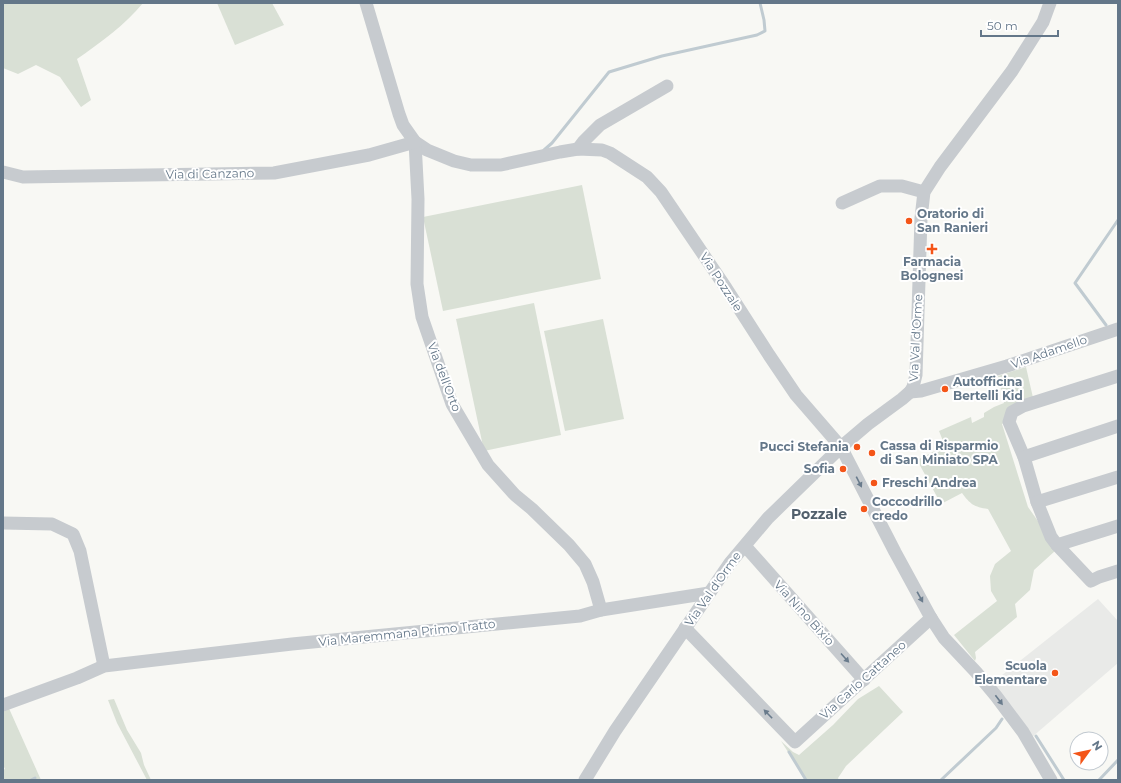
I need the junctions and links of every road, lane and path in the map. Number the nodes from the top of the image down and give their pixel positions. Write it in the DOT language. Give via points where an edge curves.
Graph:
graph roads {
  1 [pos="366,3"];
  2 [pos="1050,3"];
  3 [pos="667,86"];
  4 [pos="415,142"];
  5 [pos="578,149"];
  6 [pos="3,172"];
  7 [pos="924,192"];
  8 [pos="842,203"];
  9 [pos="1118,329"];
  10 [pos="1118,376"];
  11 [pos="910,392"];
  12 [pos="1118,426"];
  13 [pos="842,447"];
  14 [pos="1024,457"];
  15 [pos="1118,477"];
  16 [pos="1037,502"];
  17 [pos="3,523"];
  18 [pos="1118,526"];
  19 [pos="1057,545"];
  20 [pos="745,546"];
  21 [pos="1118,571"];
  22 [pos="709,593"];
  23 [pos="601,610"];
  24 [pos="931,618"];
  25 [pos="686,628"];
  26 [pos="104,666"];
  27 [pos="864,680"];
  28 [pos="3,705"];
  29 [pos="585,780"];
  30 [pos="1051,780"];
  1 -- 4 [label="street" via="399,114"];
  2 -- 7 [label="street, Via Val d'Orme" via="1043,22 1012,71"];
  3 -- 5 [label="street" via="600,125"];
  4 -- 5 [label="street, Via Pozzale" via="439,156 471,165 501,165"];
  4 -- 6 [label="street, Via di Canzano" via="369,155 274,173 23,177"];
  4 -- 23 [label="street, Via dell'Orto" via="418,200 417,284 422,317 452,404 488,465 586,564"];
  5 -- 13 [label="street, Via Pozzale" via="610,153 647,177 661,192 796,395"];
  7 -- 8 [label="street" via="902,186 880,186"];
  7 -- 11 [label="street, Via Val d'Orme" via="916,375"];
  9 -- 11 [label="street, Via Adamello" via="1007,366"];
  10 -- 14 [label="street" via="1023,406 1012,412 1010,422"];
  11 -- 13 [label="street, Via Val d'Orme"];
  12 -- 14 [label="street"];
  13 -- 20 [label="street, Via Val d'Orme" via="768,518"];
  13 -- 24 [label="street, Via Pozzale, one-way"];
  14 -- 16 [label="street"];
  15 -- 16 [label="street"];
  16 -- 19 [label="street" via="1051,537"];
  17 -- 26 [label="street" via="52,524 73,534 80,551"];
  18 -- 19 [label="street"];
  19 -- 21 [label="street" via="1092,581"];
  20 -- 22 [label="street, Via Val d'Orme"];
  20 -- 27 [label="street, Via Nino Bixio, one-way"];
  22 -- 23 [label="street, Via Maremmana Primo Tratto"];
  22 -- 25 [label="street, Via Val d'Orme"];
  23 -- 26 [label="street, Via Maremmana Primo Tratto" via="580,616 292,644"];
  24 -- 27 [label="street, Via Carlo Cattaneo"];
  24 -- 30 [label="street, Via Pozzale, one-way" via="944,638 976,672 1023,732"];
  27 -- 25 [label="street, Via Carlo Cattaneo, one-way" via="795,742"];
  25 -- 29 [label="street, Via Val d'Orme"];
  26 -- 28 [label="street, Via Maremmana Primo Tratto"];
}
